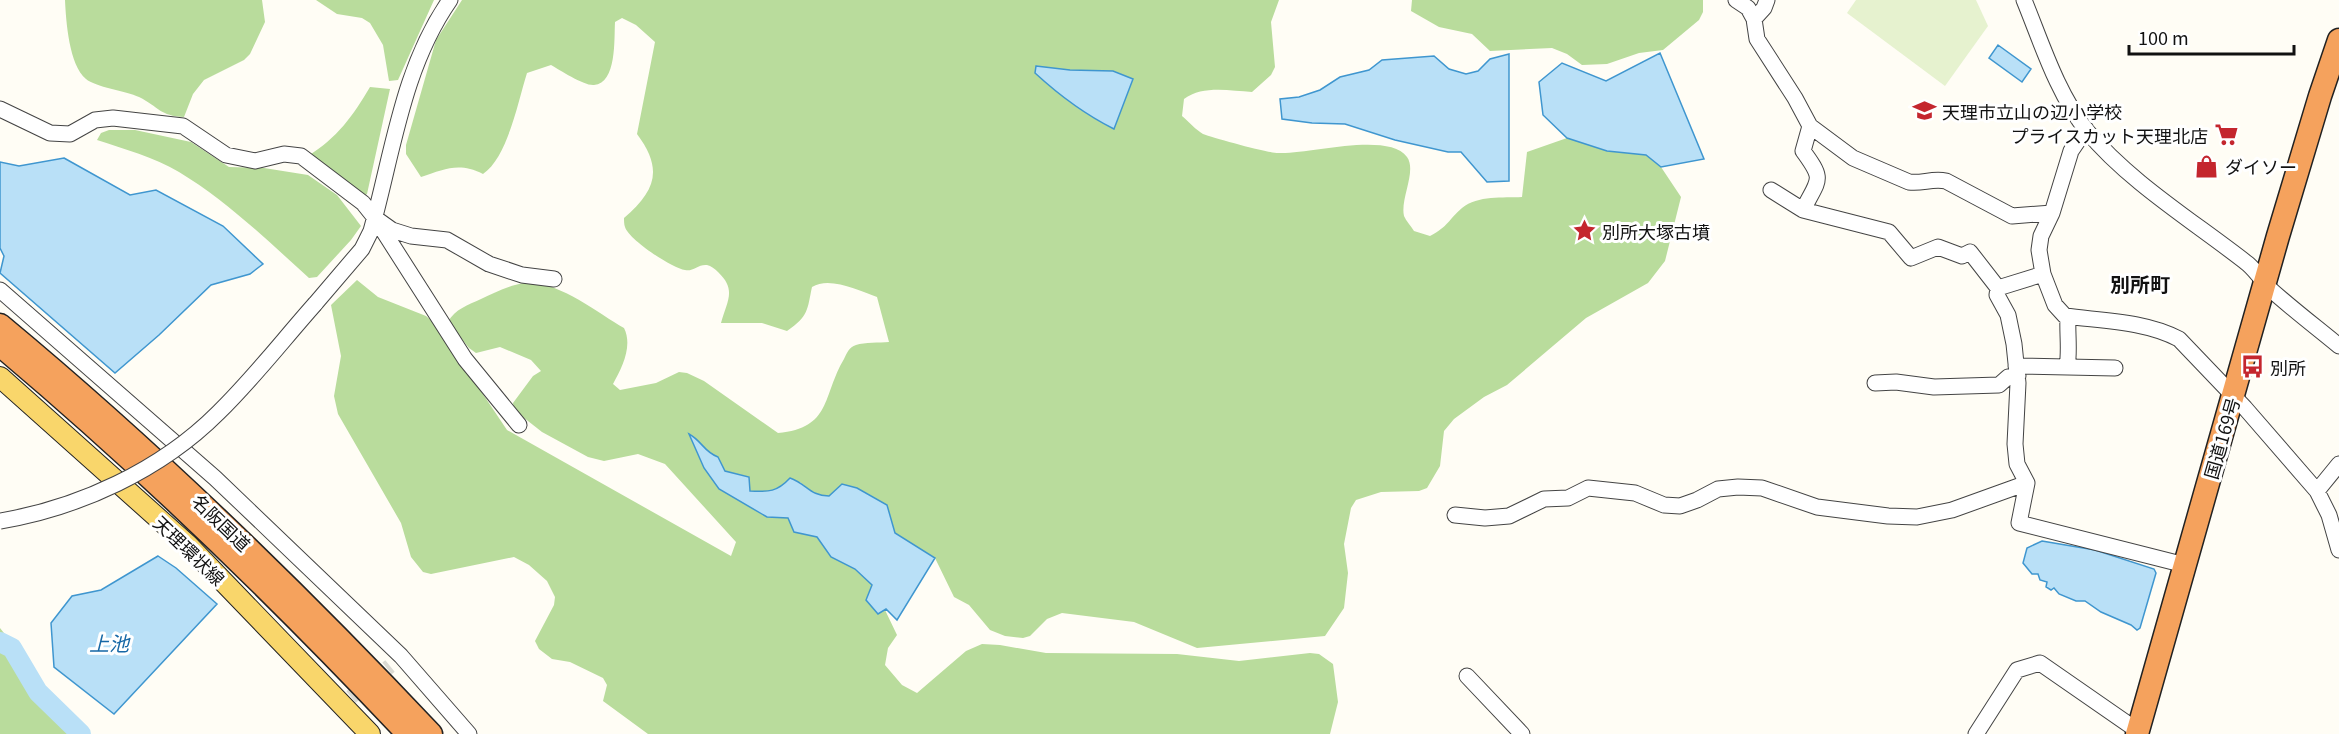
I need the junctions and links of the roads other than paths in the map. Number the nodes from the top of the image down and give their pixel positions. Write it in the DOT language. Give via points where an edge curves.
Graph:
graph roads {
  1 [pos="450,0"];
  2 [pos="1736,0"];
  3 [pos="1767,0"];
  4 [pos="2024,0"];
  5 [pos="1754,19"];
  6 [pos="2339,40"];
  7 [pos="0,109"];
  8 [pos="1810,126"];
  9 [pos="2086,129"];
  10 [pos="1771,190"];
  11 [pos="1803,210"];
  12 [pos="2052,213"];
  13 [pos="375,219"];
  14 [pos="2043,274"];
  15 [pos="554,279"];
  16 [pos="2265,283"];
  17 [pos="1998,288"];
  18 [pos="0,290"];
  19 [pos="2068,317"];
  20 [pos="0,325"];
  21 [pos="0,345"];
  22 [pos="2339,346"];
  23 [pos="2067,367"];
  24 [pos="2115,368"];
  25 [pos="2017,371"];
  26 [pos="0,377"];
  27 [pos="1875,383"];
  28 [pos="2234,396"];
  29 [pos="519,425"];
  30 [pos="2337,471"];
  31 [pos="2027,483"];
  32 [pos="2317,491"];
  33 [pos="1455,515"];
  34 [pos="0,520"];
  35 [pos="2339,550"];
  36 [pos="2185,565"];
  37 [pos="1467,675"];
  38 [pos="2138,732"];
  39 [pos="370,734"];
  40 [pos="408,734"];
  41 [pos="431,734"];
  42 [pos="469,734"];
  43 [pos="1522,734"];
  44 [pos="1976,734"];
  1 -- 13 [label="street" via="424,43 413,71"];
  2 -- 5 [label="street" via="1748,8"];
  3 -- 5 [label="street"];
  4 -- 9 [label="street" via="2053,72"];
  5 -- 8 [label="street" via="1757,39"];
  6 -- 16 [label="highway, 国道169号"];
  7 -- 13 [label="street" via="50,132 70,134 95,120 113,118 183,126 226,155 255,161 284,154 301,156 363,203"];
  8 -- 11 [label="street" via="1803,151 1819,178"];
  8 -- 12 [label="street" via="1853,158 1909,182 1935,178 1946,181 2012,216"];
  9 -- 12 [label="street" via="2070,150"];
  9 -- 16 [label="street" via="2136,178 2251,267"];
  10 -- 11 [label="street"];
  11 -- 17 [label="street" via="1882,228 1911,258 1938,247 1962,256 1970,252"];
  12 -- 14 [label="street" via="2041,236"];
  13 -- 15 [label="street" via="411,236 447,240 489,264 522,275"];
  13 -- 29 [label="street" via="465,358"];
  13 -- 34 [label="street, bridge" via="362,249 217,414 130,476 51,509"];
  14 -- 17 [label="street"];
  14 -- 19 [label="street" via="2055,305"];
  16 -- 22 [label="street"];
  16 -- 28 [label="highway, 国道169号"];
  17 -- 25 [label="street" via="1997,295 2008,315"];
  18 -- 42 [label="street" via="215,478"];
  19 -- 23 [label="street"];
  19 -- 28 [label="street" via="2166,332 2179,339"];
  20 -- 41 [label="highway, 名阪国道" via="196,496"];
  21 -- 40 [label="highway, 名阪国道" via="188,512"];
  23 -- 24 [label="street"];
  23 -- 25 [label="street"];
  25 -- 27 [label="street" via="1999,385 1934,387"];
  25 -- 31 [label="street" via="2015,444 2017,464"];
  26 -- 39 [label="main road, 天理環状線" via="188,545 346,701"];
  28 -- 32 [label="street"];
  28 -- 36 [label="highway, 国道169号"];
  30 -- 32 [label="street"];
  31 -- 33 [label="street" via="1952,510 1917,517 1816,507 1762,488 1737,487 1718,489 1680,506 1664,505 1635,493 1588,488 1568,498 1544,500 1509,516"];
  31 -- 36 [label="street" via="2019,523"];
  32 -- 35 [label="street"];
  36 -- 38 [label="highway, 国道169号"];
  37 -- 43 [label="street"];
  38 -- 44 [label="street" via="2040,663 2017,670"];
}
